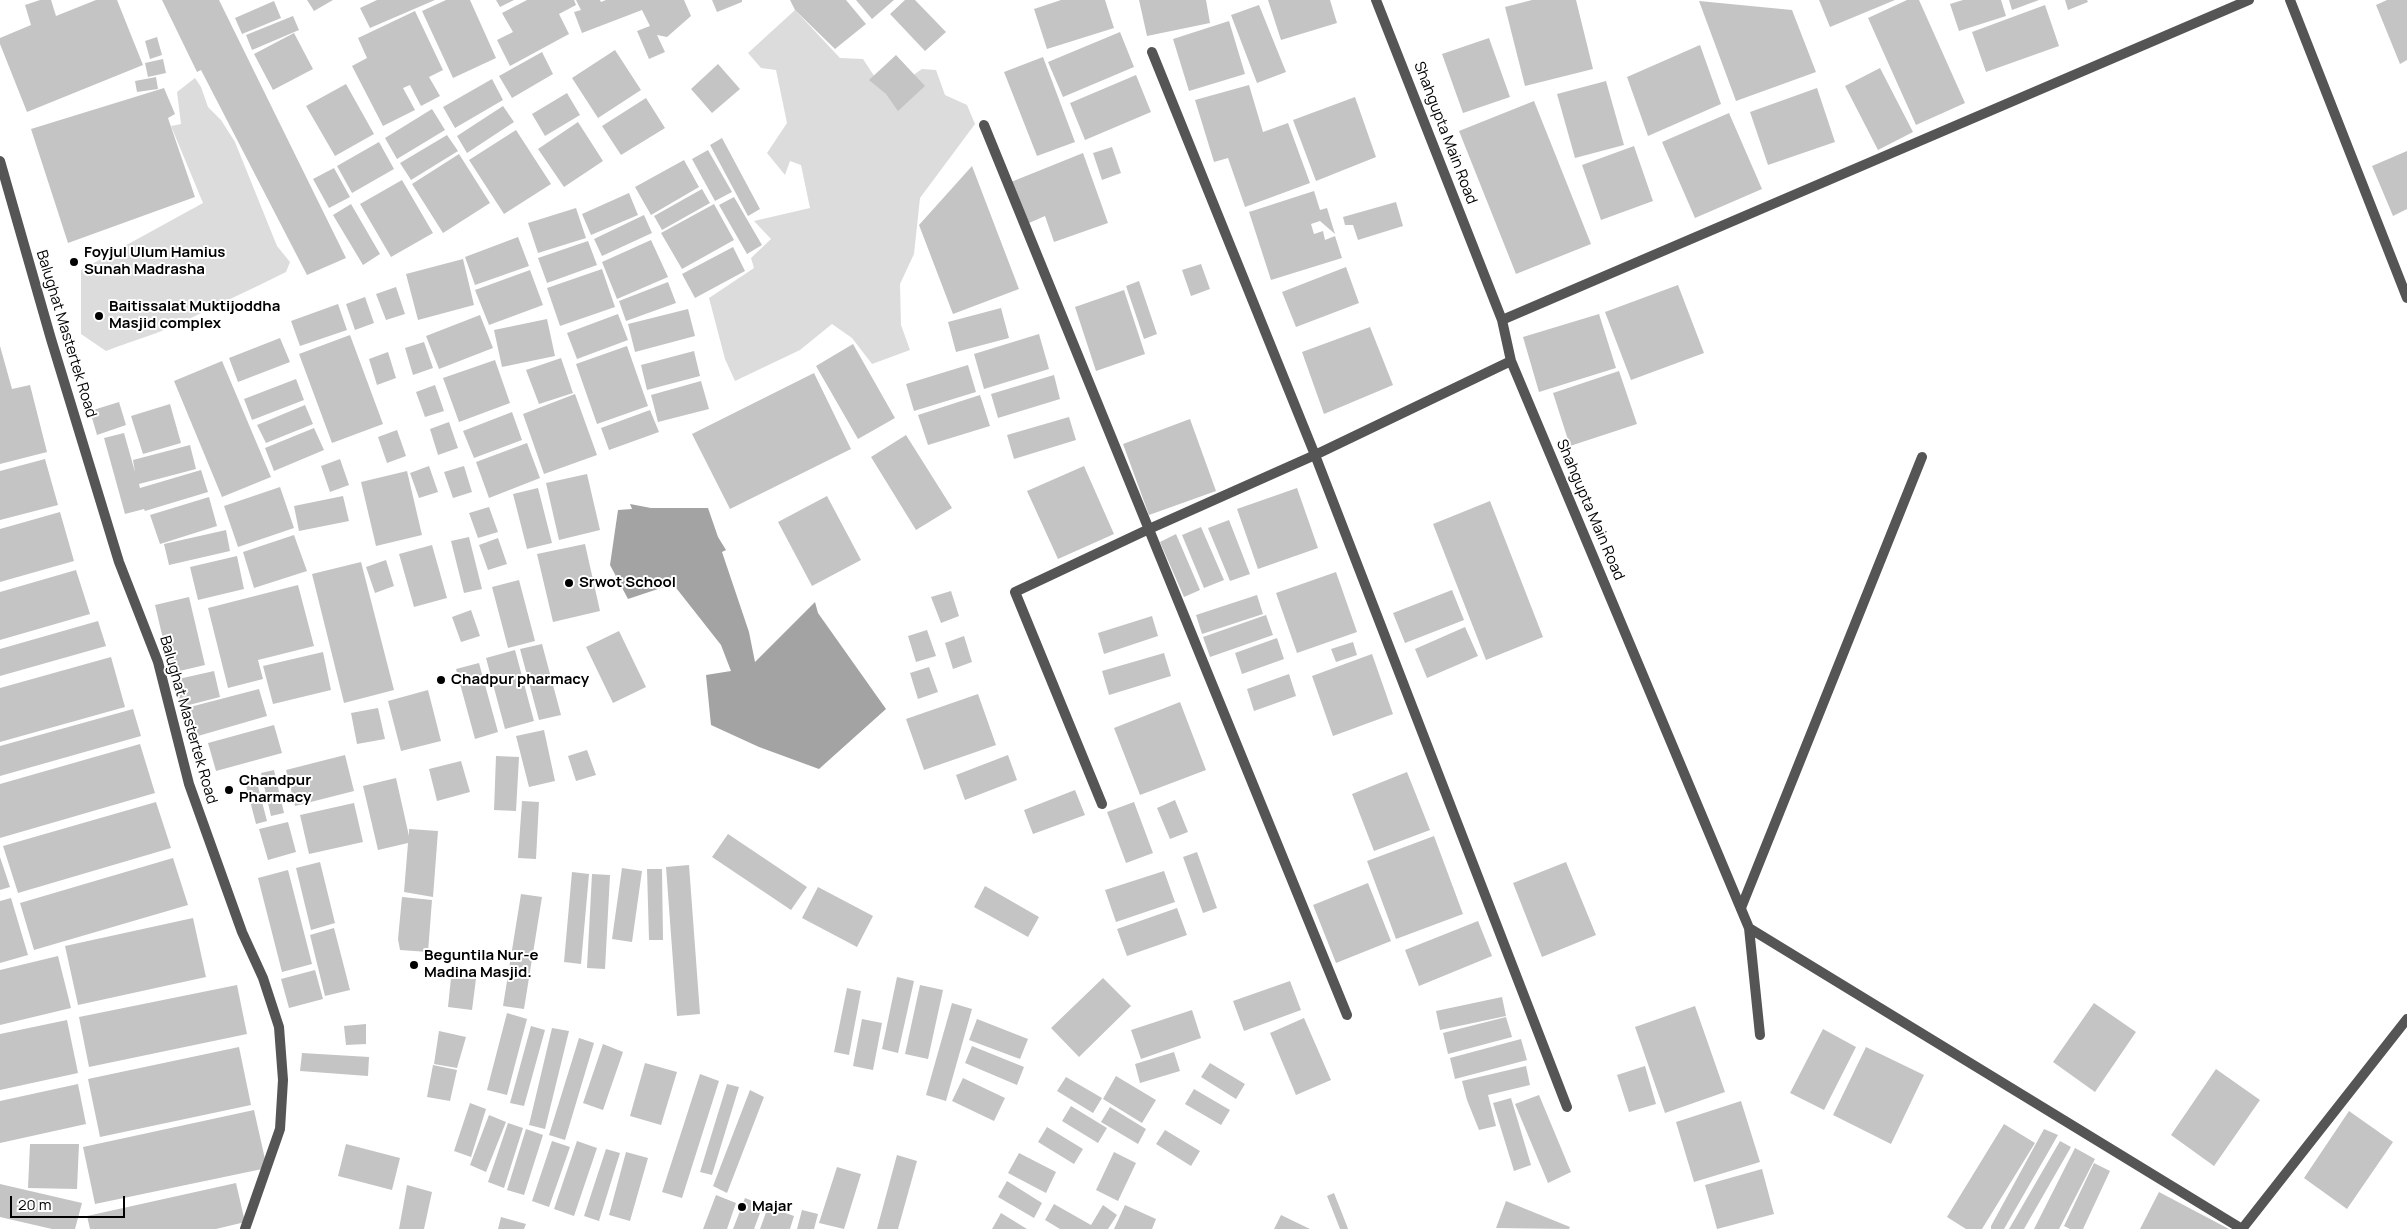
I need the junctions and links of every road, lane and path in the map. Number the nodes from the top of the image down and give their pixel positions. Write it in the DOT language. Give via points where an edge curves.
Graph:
graph roads {
  1 [pos="1376,0"];
  2 [pos="2250,0"];
  3 [pos="2290,0"];
  4 [pos="1152,52"];
  5 [pos="984,125"];
  6 [pos="0,161"];
  7 [pos="2407,298"];
  8 [pos="1502,320"];
  9 [pos="1511,361"];
  10 [pos="1315,455"];
  11 [pos="1922,458"];
  12 [pos="1148,529"];
  13 [pos="1102,804"];
  14 [pos="1741,908"];
  15 [pos="1749,928"];
  16 [pos="1347,1015"];
  17 [pos="2407,1019"];
  18 [pos="1760,1035"];
  19 [pos="1567,1107"];
  20 [pos="245,1229"];
  21 [pos="2242,1229"];
  1 -- 8 [label="street, Shahgupta Main Road"];
  2 -- 8 [label="street"];
  3 -- 7 [label="street"];
  4 -- 10 [label="street"];
  5 -- 12 [label="street"];
  6 -- 20 [label="street, Balughat Mastertek Road" via="119,562 158,662 189,784 279,1028 283,1080 280,1129"];
  8 -- 9 [label="street, Shahgupta Main Road"];
  9 -- 10 [label="street"];
  9 -- 14 [label="street, Shahgupta Main Road"];
  10 -- 12 [label="street"];
  10 -- 19 [label="street"];
  11 -- 14 [label="street"];
  12 -- 13 [label="street" via="1015,592"];
  12 -- 16 [label="street"];
  14 -- 15 [label="street, Shahgupta Main Road"];
  15 -- 18 [label="street, Shahgupta Main Road"];
  15 -- 21 [label="street"];
  17 -- 21 [label="street"];
}
